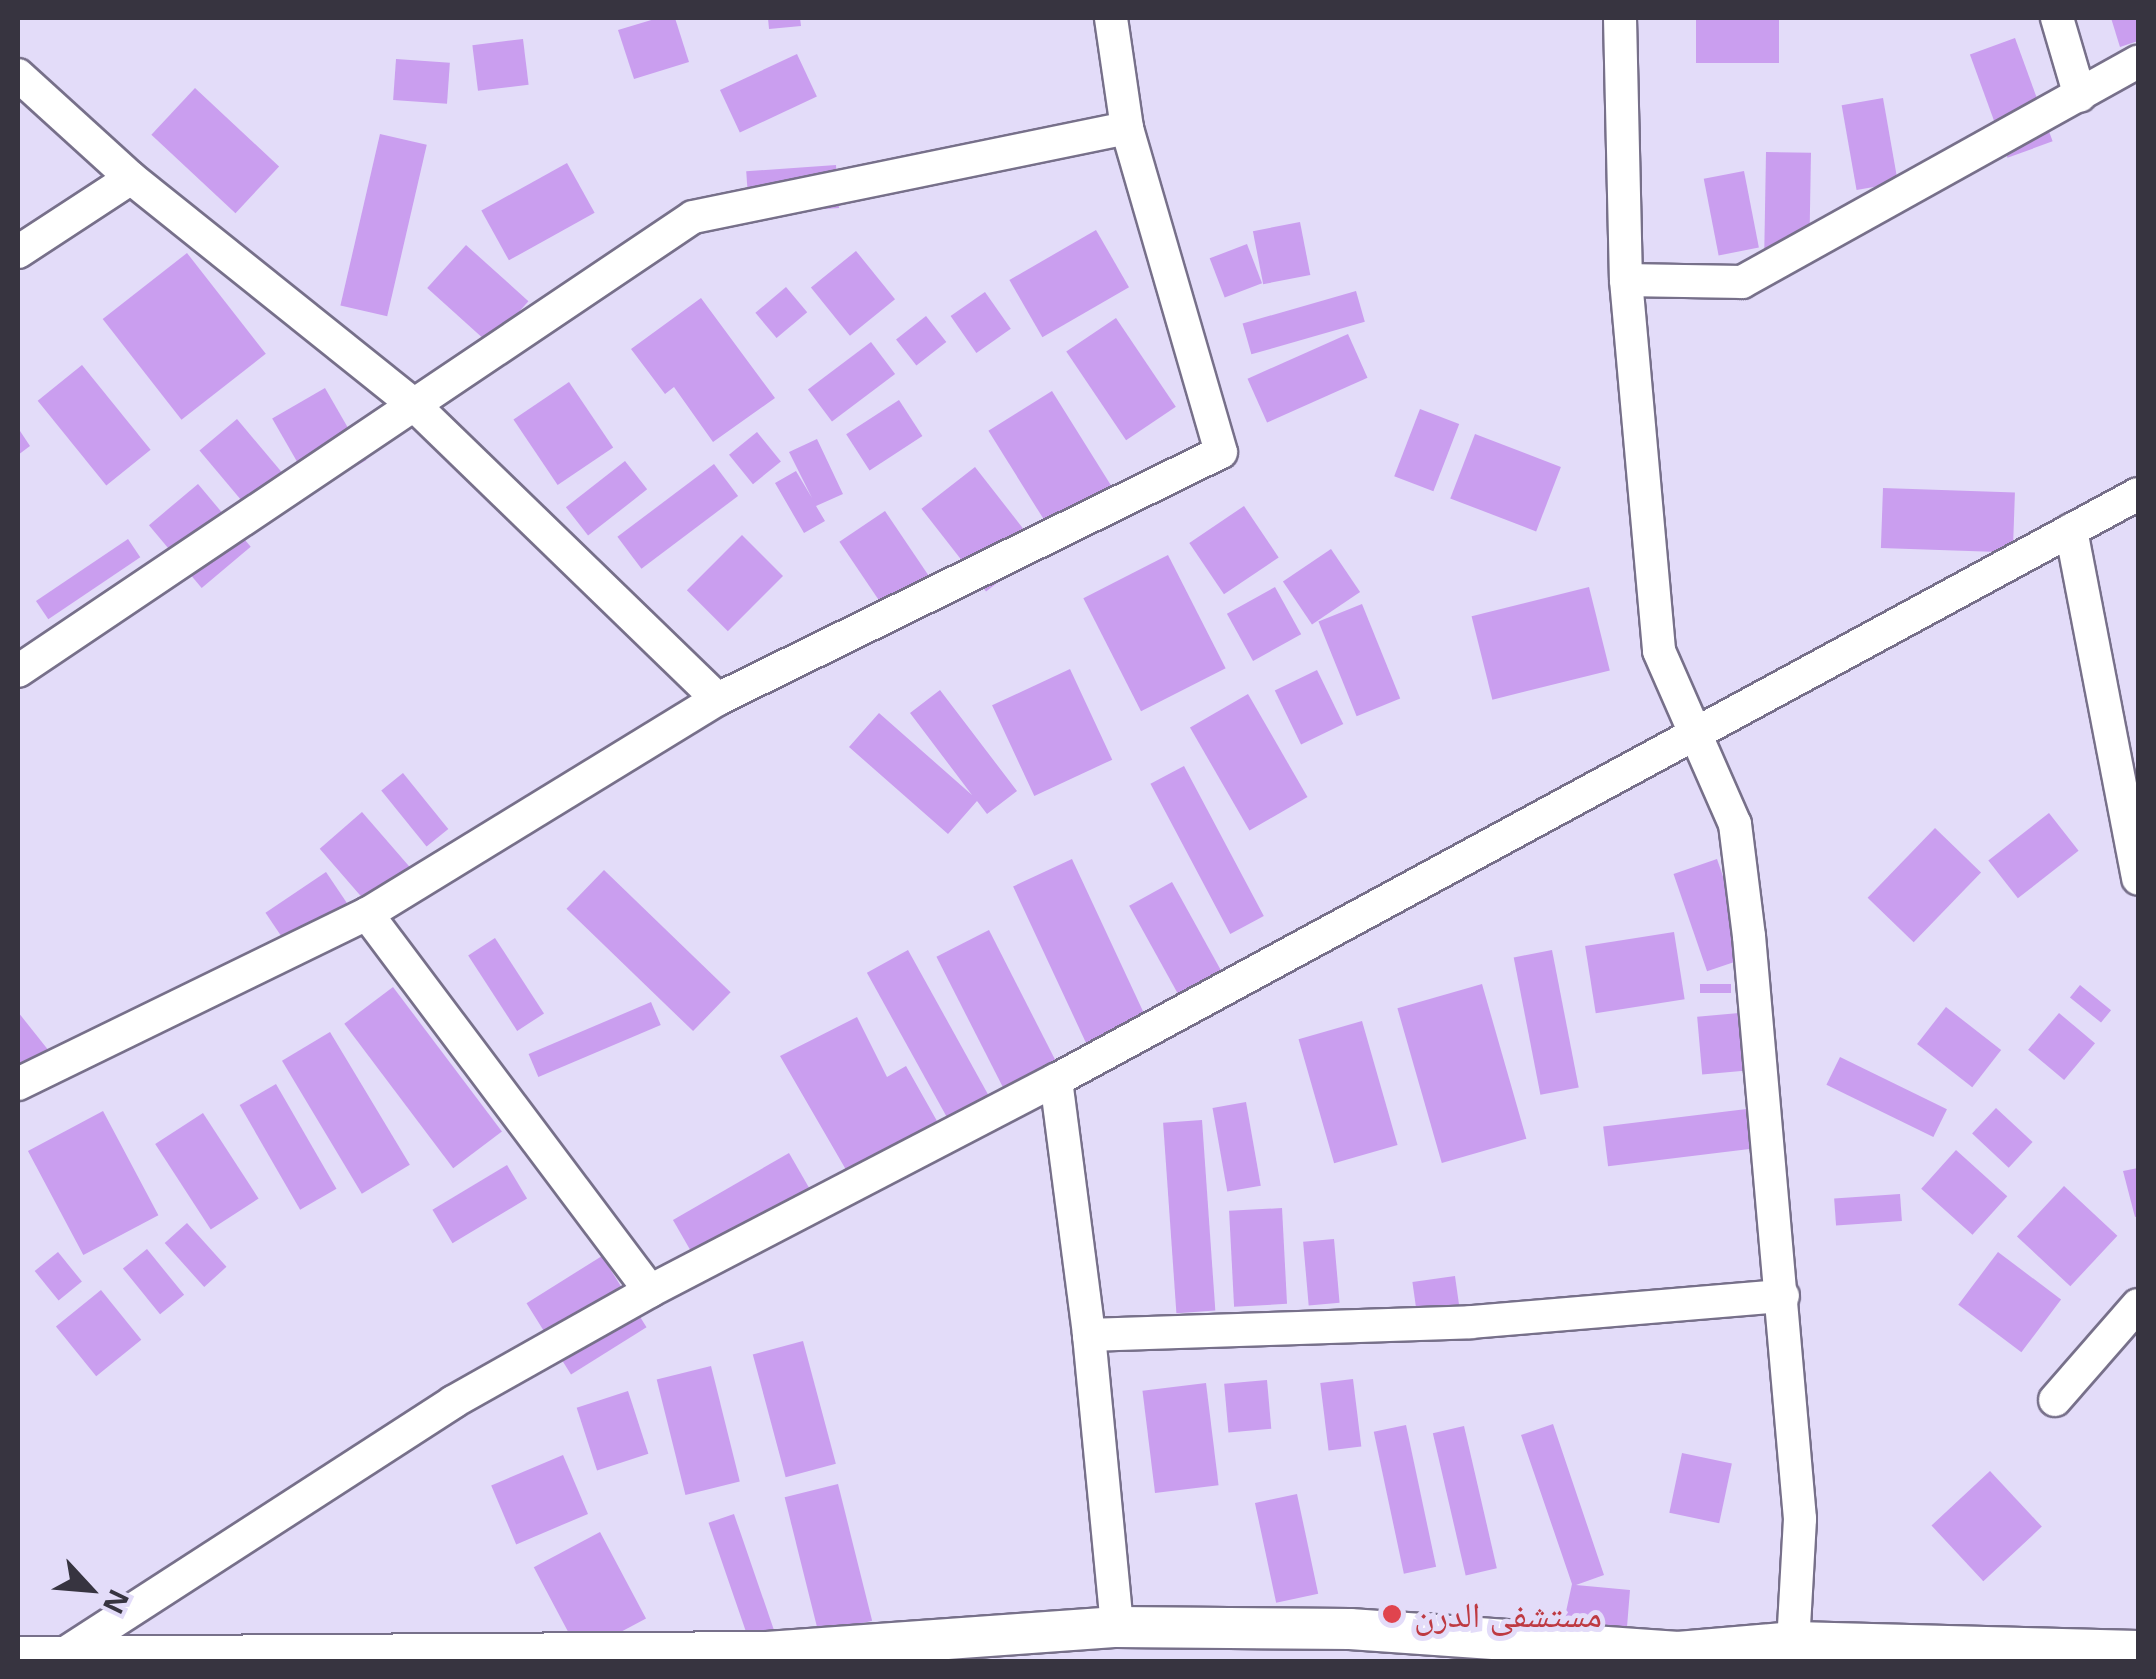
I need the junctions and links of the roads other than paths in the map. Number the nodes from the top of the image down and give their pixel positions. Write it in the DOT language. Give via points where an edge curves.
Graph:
graph roads {
  1 [pos="1111,18"];
  2 [pos="1620,18"];
  3 [pos="2056,18"];
  4 [pos="2138,62"];
  5 [pos="18,75"];
  6 [pos="2080,96"];
  7 [pos="1127,128"];
  8 [pos="131,178"];
  9 [pos="18,252"];
  10 [pos="1626,280"];
  11 [pos="411,402"];
  12 [pos="2138,494"];
  13 [pos="2071,530"];
  14 [pos="18,671"];
  15 [pos="718,699"];
  16 [pos="1696,736"];
  17 [pos="2138,879"];
  18 [pos="367,914"];
  19 [pos="1056,1080"];
  20 [pos="18,1084"];
  21 [pos="650,1291"];
  22 [pos="1784,1296"];
  23 [pos="2138,1304"];
  24 [pos="1090,1336"];
  25 [pos="2055,1400"];
  26 [pos="1117,1627"];
  27 [pos="2138,1651"];
  28 [pos="1793,1652"];
  29 [pos="18,1657"];
  30 [pos="66,1657"];
  1 -- 7 [label="street"];
  2 -- 10 [label="street"];
  3 -- 6 [label="street"];
  4 -- 6 [label="street"];
  5 -- 8 [label="street"];
  6 -- 10 [label="street" via="1742,282"];
  7 -- 11 [label="street" via="693,217"];
  7 -- 15 [label="street" via="1221,452"];
  8 -- 9 [label="street"];
  8 -- 11 [label="street"];
  10 -- 16 [label="street" via="1659,651"];
  11 -- 14 [label="street"];
  11 -- 15 [label="street"];
  12 -- 13 [label="street"];
  13 -- 16 [label="street"];
  13 -- 17 [label="street"];
  15 -- 18 [label="street"];
  16 -- 19 [label="street"];
  16 -- 22 [label="street" via="1734,824"];
  18 -- 20 [label="street"];
  18 -- 21 [label="street"];
  19 -- 21 [label="street"];
  19 -- 24 [label="street"];
  21 -- 30 [label="street" via="453,1402"];
  22 -- 24 [label="street" via="1471,1322"];
  22 -- 28 [label="street" via="1800,1518"];
  23 -- 25 [label="street"];
  24 -- 26 [label="street"];
  26 -- 28 [label="street" via="1350,1629 1678,1652"];
  26 -- 30 [label="street" via="766,1652"];
  27 -- 28 [label="street"];
  29 -- 30 [label="street"];
}
